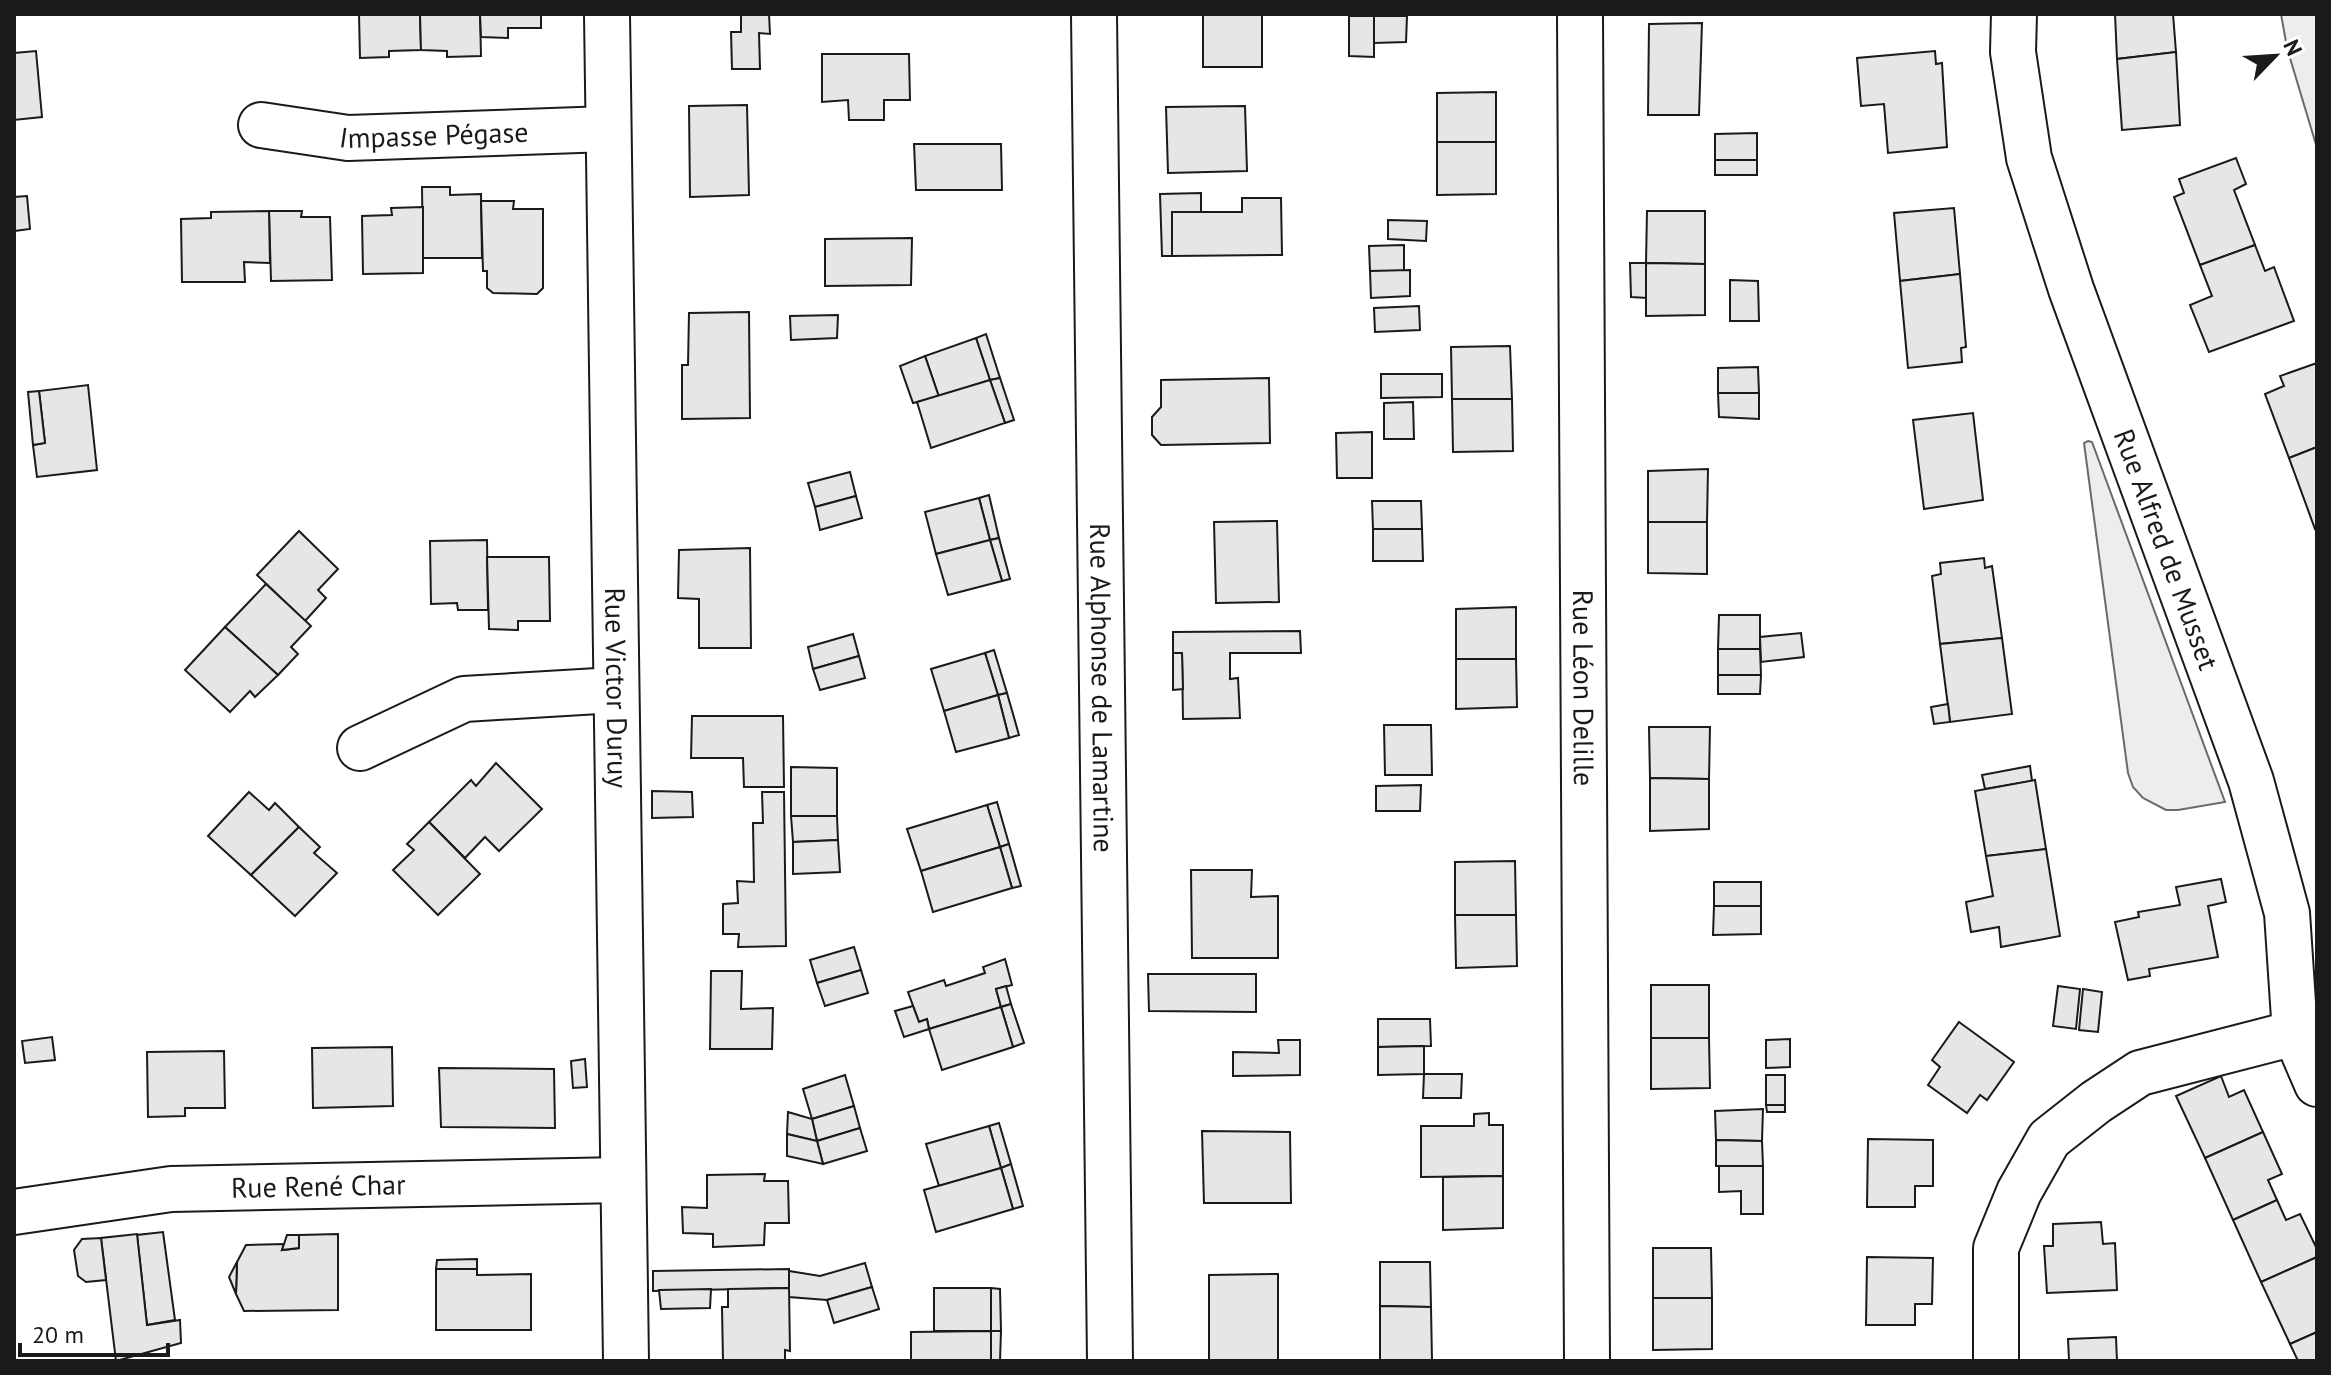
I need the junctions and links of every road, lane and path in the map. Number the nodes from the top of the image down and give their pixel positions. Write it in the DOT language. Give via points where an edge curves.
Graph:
graph roads {
  1 [pos="607,14"];
  2 [pos="1094,14"];
  3 [pos="1580,14"];
  4 [pos="2014,14"];
  5 [pos="261,125"];
  6 [pos="608,129"];
  7 [pos="615,690"];
  8 [pos="360,748"];
  9 [pos="2295,1033"];
  10 [pos="2317,1084"];
  11 [pos="622,1180"];
  12 [pos="14,1212"];
  13 [pos="626,1361"];
  14 [pos="1110,1361"];
  15 [pos="1587,1361"];
  16 [pos="1996,1361"];
  1 -- 6 [label="street, Rue Victor Duruy"];
  2 -- 14 [label="street, Rue Alphonse de Lamartine"];
  3 -- 15 [label="street, Rue Léon Delille"];
  4 -- 9 [label="street, Rue Alfred de Musset" via="2013,52 2029,158 2071,289 2261,815 2287,913"];
  5 -- 6 [label="street, Impasse Pégase" via="348,138"];
  6 -- 7 [label="street, Rue Victor Duruy"];
  7 -- 8 [label="street" via="464,699"];
  7 -- 11 [label="street, Rue Victor Duruy"];
  9 -- 10 [label="street, Rue Alfred de Musset"];
  9 -- 16 [label="street" via="2140,1073 2049,1139 1996,1248"];
  11 -- 12 [label="street, Rue René Char" via="171,1189"];
  11 -- 13 [label="street, Rue Victor Duruy"];
}
